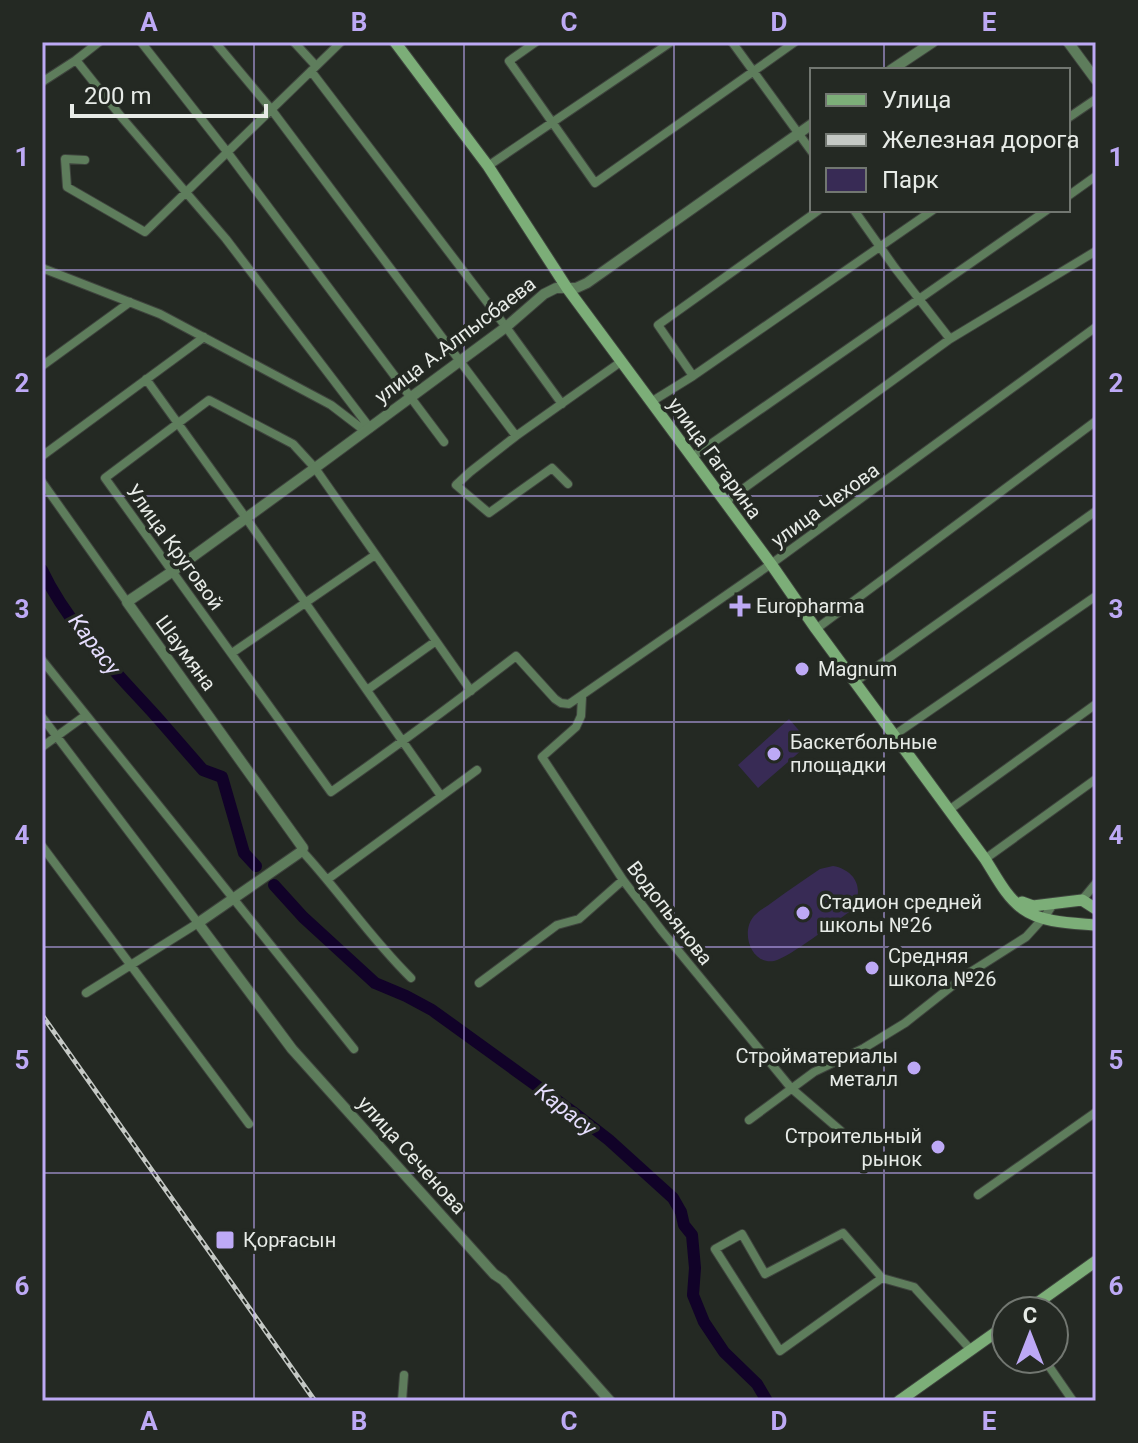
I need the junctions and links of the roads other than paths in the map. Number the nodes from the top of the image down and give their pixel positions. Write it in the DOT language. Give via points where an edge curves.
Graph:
graph roads {
  1 [pos="99,42"];
  2 [pos="141,42"];
  3 [pos="215,42"];
  4 [pos="294,42"];
  5 [pos="341,42"];
  6 [pos="536,42"];
  7 [pos="671,42"];
  8 [pos="732,42"];
  9 [pos="795,42"];
  10 [pos="933,42"];
  11 [pos="1068,42"];
  12 [pos="400,43"];
  13 [pos="76,60"];
  14 [pos="314,68"];
  15 [pos="894,68"];
  16 [pos="753,72"];
  17 [pos="1096,80"];
  18 [pos="42,82"];
  19 [pos="1096,99"];
  20 [pos="271,109"];
  21 [pos="1070,117"];
  22 [pos="553,122"];
  23 [pos="810,125"];
  24 [pos="799,133"];
  25 [pos="810,149"];
  26 [pos="228,153"];
  27 [pos="85,160"];
  28 [pos="488,166"];
  29 [pos="1096,176"];
  30 [pos="187,191"];
  31 [pos="1070,195"];
  32 [pos="816,212"];
  33 [pos="855,212"];
  34 [pos="930,212"];
  35 [pos="1044,212"];
  36 [pos="880,246"];
  37 [pos="1096,251"];
  38 [pos="42,268"];
  39 [pos="567,288"];
  40 [pos="919,299"];
  41 [pos="130,302"];
  42 [pos="506,327"];
  43 [pos="1096,327"];
  44 [pos="204,337"];
  45 [pos="950,339"];
  46 [pos="459,360"];
  47 [pos="622,361"];
  48 [pos="42,366"];
  49 [pos="693,376"];
  50 [pos="146,379"];
  51 [pos="411,396"];
  52 [pos="651,402"];
  53 [pos="562,404"];
  54 [pos="1096,421"];
  55 [pos="178,423"];
  56 [pos="367,430"];
  57 [pos="516,436"];
  58 [pos="444,442"];
  59 [pos="42,456"];
  60 [pos="692,457"];
  61 [pos="315,468"];
  62 [pos="42,482"];
  63 [pos="568,484"];
  64 [pos="725,502"];
  65 [pos="1096,511"];
  66 [pos="246,518"];
  67 [pos="375,555"];
  68 [pos="771,564"];
  69 [pos="173,571"];
  70 [pos="1096,596"];
  71 [pos="127,602"];
  72 [pos="305,602"];
  73 [pos="816,629"];
  74 [pos="436,641"];
  75 [pos="232,653"];
  76 [pos="42,660"];
  77 [pos="855,682"];
  78 [pos="367,690"];
  79 [pos="471,691"];
  80 [pos="582,697"];
  81 [pos="1096,704"];
  82 [pos="86,715"];
  83 [pos="42,717"];
  84 [pos="56,735"];
  85 [pos="893,736"];
  86 [pos="404,742"];
  87 [pos="42,747"];
  88 [pos="477,770"];
  89 [pos="1096,779"];
  90 [pos="441,796"];
  91 [pos="949,810"];
  92 [pos="42,846"];
  93 [pos="302,848"];
  94 [pos="985,859"];
  95 [pos="328,879"];
  96 [pos="623,880"];
  97 [pos="1096,883"];
  98 [pos="1007,894"];
  99 [pos="233,900"];
  100 [pos="1082,900"];
  101 [pos="1068,902"];
  102 [pos="1053,904"];
  103 [pos="1096,909"];
  104 [pos="1043,919"];
  105 [pos="1066,921"];
  106 [pos="198,923"];
  107 [pos="1096,925"];
  108 [pos="132,965"];
  109 [pos="411,978"];
  110 [pos="479,983"];
  111 [pos="86,993"];
  112 [pos="354,1049"];
  113 [pos="791,1088"];
  114 [pos="1096,1112"];
  115 [pos="749,1120"];
  116 [pos="249,1124"];
  117 [pos="841,1131"];
  118 [pos="978,1195"];
  119 [pos="1096,1261"];
  120 [pos="882,1278"];
  121 [pos="1048,1295"];
  122 [pos="990,1336"];
  123 [pos="971,1350"];
  124 [pos="404,1375"];
  125 [pos="1055,1375"];
  126 [pos="402,1401"];
  127 [pos="610,1401"];
  128 [pos="899,1401"];
  129 [pos="1073,1401"];
  1 -- 13 [label="street"];
  2 -- 26 [label="street"];
  3 -- 20 [label="street"];
  4 -- 14 [label="street"];
  5 -- 14 [label="street"];
  6 -- 22 [label="street" via="509,61"];
  7 -- 22 [label="street"];
  8 -- 16 [label="street"];
  9 -- 16 [label="street"];
  10 -- 15 [label="street"];
  11 -- 17 [label="street"];
  12 -- 28 [label="main road, улица Гагарина"];
  13 -- 18 [label="street"];
  13 -- 30 [label="street"];
  14 -- 20 [label="street"];
  14 -- 42 [label="street"];
  16 -- 22 [label="street" via="595,183"];
  16 -- 24 [label="street"];
  19 -- 21 [label="street"];
  20 -- 26 [label="street"];
  20 -- 46 [label="street"];
  22 -- 28 [label="street"];
  23 -- 24 [label="street, улица А.Алпысбаева"];
  24 -- 25 [label="street"];
  24 -- 39 [label="street, улица А.Алпысбаева" via="587,283"];
  26 -- 30 [label="street"];
  26 -- 51 [label="street"];
  27 -- 30 [label="street" via="65,159 67,187 145,232"];
  28 -- 39 [label="main road, улица Гагарина"];
  29 -- 31 [label="street"];
  30 -- 56 [label="street"];
  32 -- 49 [label="street" via="658,325"];
  33 -- 36 [label="street"];
  34 -- 36 [label="street"];
  35 -- 40 [label="street"];
  36 -- 40 [label="street"];
  36 -- 49 [label="street"];
  37 -- 45 [label="street"];
  38 -- 41 [label="street"];
  39 -- 42 [label="street, улица А.Алпысбаева" via="544,294"];
  39 -- 47 [label="main road, улица Гагарина"];
  40 -- 45 [label="street"];
  40 -- 60 [label="street"];
  41 -- 44 [label="street"];
  41 -- 48 [label="street"];
  42 -- 46 [label="street, улица А.Алпысбаева"];
  42 -- 53 [label="street"];
  43 -- 68 [label="street, улица Чехова"];
  44 -- 50 [label="street"];
  44 -- 56 [label="street"];
  45 -- 64 [label="street"];
  46 -- 51 [label="street, улица А.Алпысбаева"];
  46 -- 57 [label="street"];
  47 -- 52 [label="main road, улица Гагарина"];
  47 -- 53 [label="street"];
  49 -- 52 [label="street"];
  50 -- 55 [label="street"];
  50 -- 59 [label="street"];
  51 -- 56 [label="street, улица А.Алпысбаева"];
  51 -- 58 [label="street"];
  52 -- 60 [label="main road, улица Гагарина"];
  53 -- 57 [label="street"];
  54 -- 73 [label="street"];
  55 -- 61 [label="street, Улица Круговой" via="209,400 293,444"];
  55 -- 66 [label="street"];
  55 -- 69 [label="street, Улица Круговой" via="105,478"];
  56 -- 61 [label="street, улица А.Алпысбаева"];
  57 -- 63 [label="street" via="456,485 489,513 552,468"];
  60 -- 64 [label="main road, улица Гагарина"];
  61 -- 66 [label="street, улица А.Алпысбаева"];
  61 -- 67 [label="street, Улица Круговой"];
  62 -- 71 [label="street, Шаумяна"];
  64 -- 68 [label="main road, улица Гагарина"];
  65 -- 77 [label="street"];
  66 -- 69 [label="street, улица А.Алпысбаева"];
  66 -- 72 [label="street"];
  67 -- 72 [label="street"];
  67 -- 74 [label="street, Улица Круговой"];
  68 -- 73 [label="main road, улица Гагарина"];
  68 -- 80 [label="street, улица Чехова"];
  69 -- 71 [label="street, улица А.Алпысбаева"];
  69 -- 75 [label="street, Улица Круговой"];
  70 -- 85 [label="street"];
  71 -- 93 [label="street, Шаумяна"];
  72 -- 75 [label="street"];
  72 -- 78 [label="street"];
  73 -- 77 [label="main road, улица Гагарина"];
  74 -- 78 [label="street"];
  74 -- 79 [label="street, Улица Круговой"];
  75 -- 86 [label="street, Улица Круговой" via="331,792"];
  76 -- 82 [label="street"];
  77 -- 85 [label="main road, улица Гагарина"];
  78 -- 86 [label="street"];
  79 -- 80 [label="street, улица Чехова" via="516,656 561,703"];
  79 -- 86 [label="street"];
  80 -- 96 [label="street, Водопьянова" via="576,727 542,757"];
  81 -- 91 [label="street"];
  82 -- 84 [label="street"];
  82 -- 99 [label="street"];
  83 -- 84 [label="street, улица Сеченова"];
  84 -- 87 [label="street"];
  84 -- 106 [label="street, улица Сеченова"];
  85 -- 91 [label="main road, улица Гагарина"];
  86 -- 90 [label="street"];
  88 -- 90 [label="street"];
  89 -- 94 [label="street"];
  90 -- 95 [label="street"];
  91 -- 94 [label="main road, улица Гагарина"];
  92 -- 108 [label="street"];
  93 -- 95 [label="street, Шаумяна"];
  93 -- 99 [label="street"];
  94 -- 98 [label="main road, улица Гагарина"];
  95 -- 109 [label="street, Шаумяна"];
  96 -- 110 [label="street" via="579,919 557,925"];
  96 -- 113 [label="street, Водопьянова"];
  97 -- 100 [label="street"];
  98 -- 102 [label="main road" via="1026,905"];
  98 -- 104 [label="main road, улица Гагарина"];
  99 -- 106 [label="street"];
  99 -- 112 [label="street"];
  100 -- 101 [label="main road"];
  100 -- 103 [label="main road"];
  101 -- 102 [label="main road"];
  101 -- 105 [label="main road"];
  102 -- 104 [label="street"];
  104 -- 105 [label="main road, улица Гагарина"];
  104 -- 113 [label="street" via="1026,937 905,1023"];
  105 -- 107 [label="main road, улица Гагарина"];
  106 -- 108 [label="street"];
  106 -- 127 [label="street, улица Сеченова" via="292,1049"];
  108 -- 111 [label="street"];
  108 -- 116 [label="street"];
  113 -- 115 [label="street"];
  113 -- 117 [label="street, Водопьянова"];
  114 -- 118 [label="street"];
  119 -- 121 [label="main road"];
  120 -- 120 [label="street" via="843,1233 765,1274 742,1234 715,1249 780,1351"];
  120 -- 123 [label="street" via="914,1287"];
  122 -- 123 [label="main road"];
  123 -- 128 [label="main road"];
  124 -- 126 [label="street"];
  125 -- 129 [label="street"];
}
